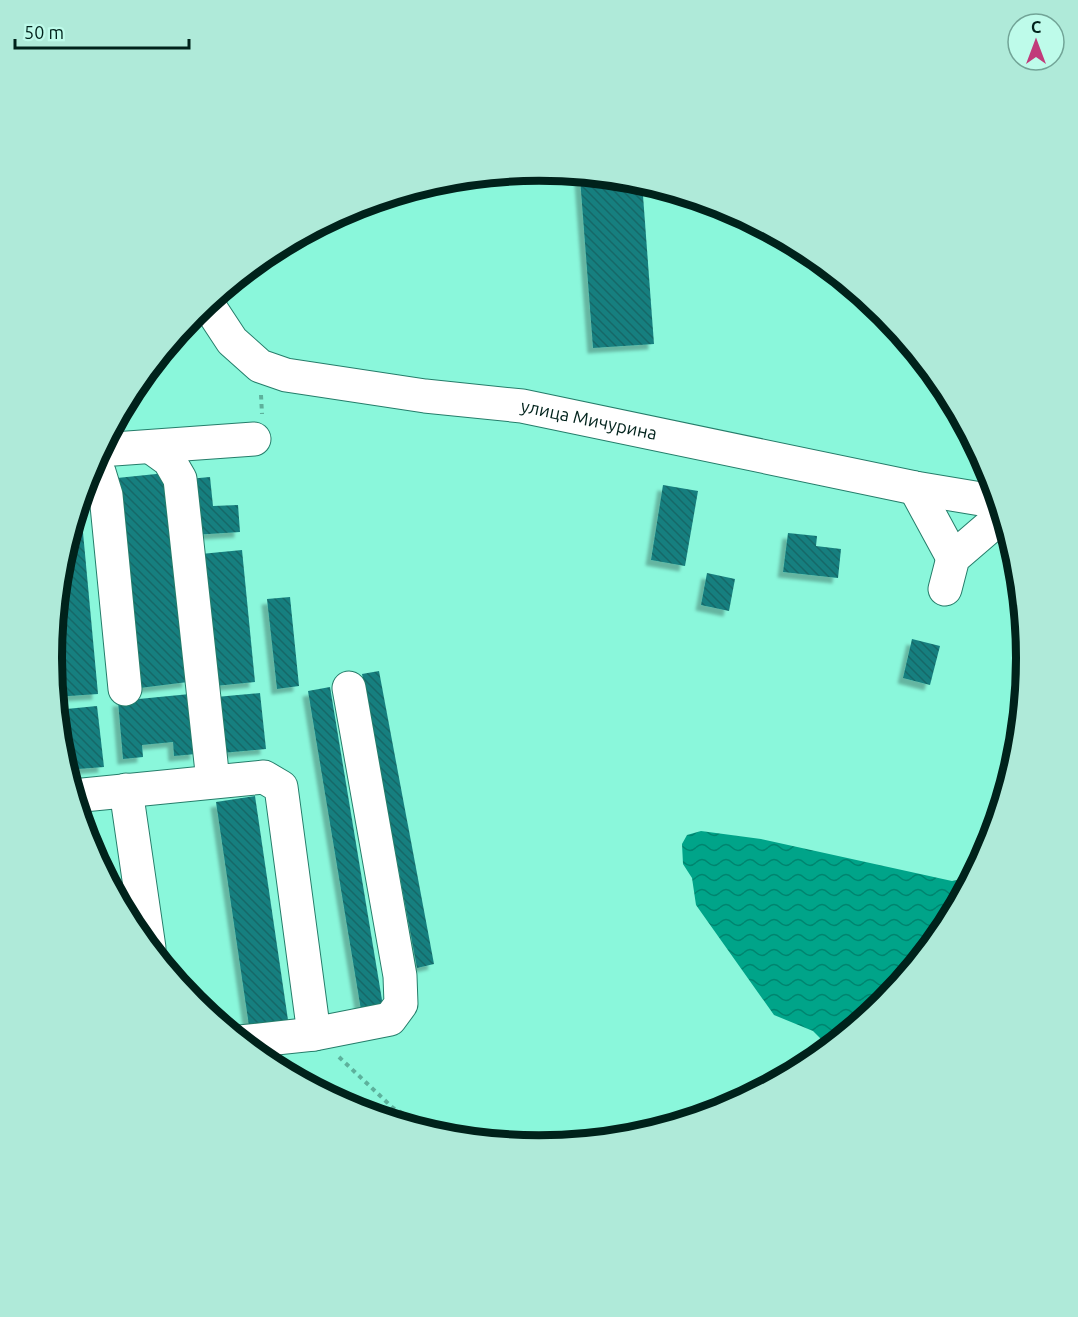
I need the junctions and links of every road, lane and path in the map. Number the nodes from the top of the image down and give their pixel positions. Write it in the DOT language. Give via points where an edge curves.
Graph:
graph roads {
  1 [pos="212,310"];
  2 [pos="260,366"];
  3 [pos="254,439"];
  4 [pos="151,447"];
  5 [pos="110,449"];
  6 [pos="99,473"];
  7 [pos="915,488"];
  8 [pos="989,500"];
  9 [pos="996,521"];
  10 [pos="953,558"];
  11 [pos="945,589"];
  12 [pos="349,688"];
  13 [pos="125,689"];
  14 [pos="213,781"];
  15 [pos="126,790"];
  16 [pos="82,795"];
  17 [pos="145,929"];
  18 [pos="314,1034"];
  19 [pos="253,1041"];
  20 [pos="416,1120"];
  1 -- 2 [label="street, улица Мичурина" via="232,340"];
  2 -- 3 [label="path" via="262,428"];
  2 -- 7 [label="street, улица Мичурина" via="286,375 522,406"];
  3 -- 4 [label="street"];
  4 -- 5 [label="street"];
  4 -- 14 [label="street" via="170,460 180,479"];
  6 -- 13 [label="street" via="106,495"];
  7 -- 8 [label="street, улица Мичурина"];
  7 -- 10 [label="street"];
  9 -- 10 [label="street"];
  10 -- 11 [label="street"];
  12 -- 18 [label="street" via="400,976 401,1004 390,1019"];
  14 -- 15 [label="street"];
  14 -- 18 [label="street" via="264,777 281,787"];
  15 -- 16 [label="street"];
  15 -- 17 [label="street"];
  18 -- 19 [label="street"];
  18 -- 20 [label="path" via="393,1108"];
}
